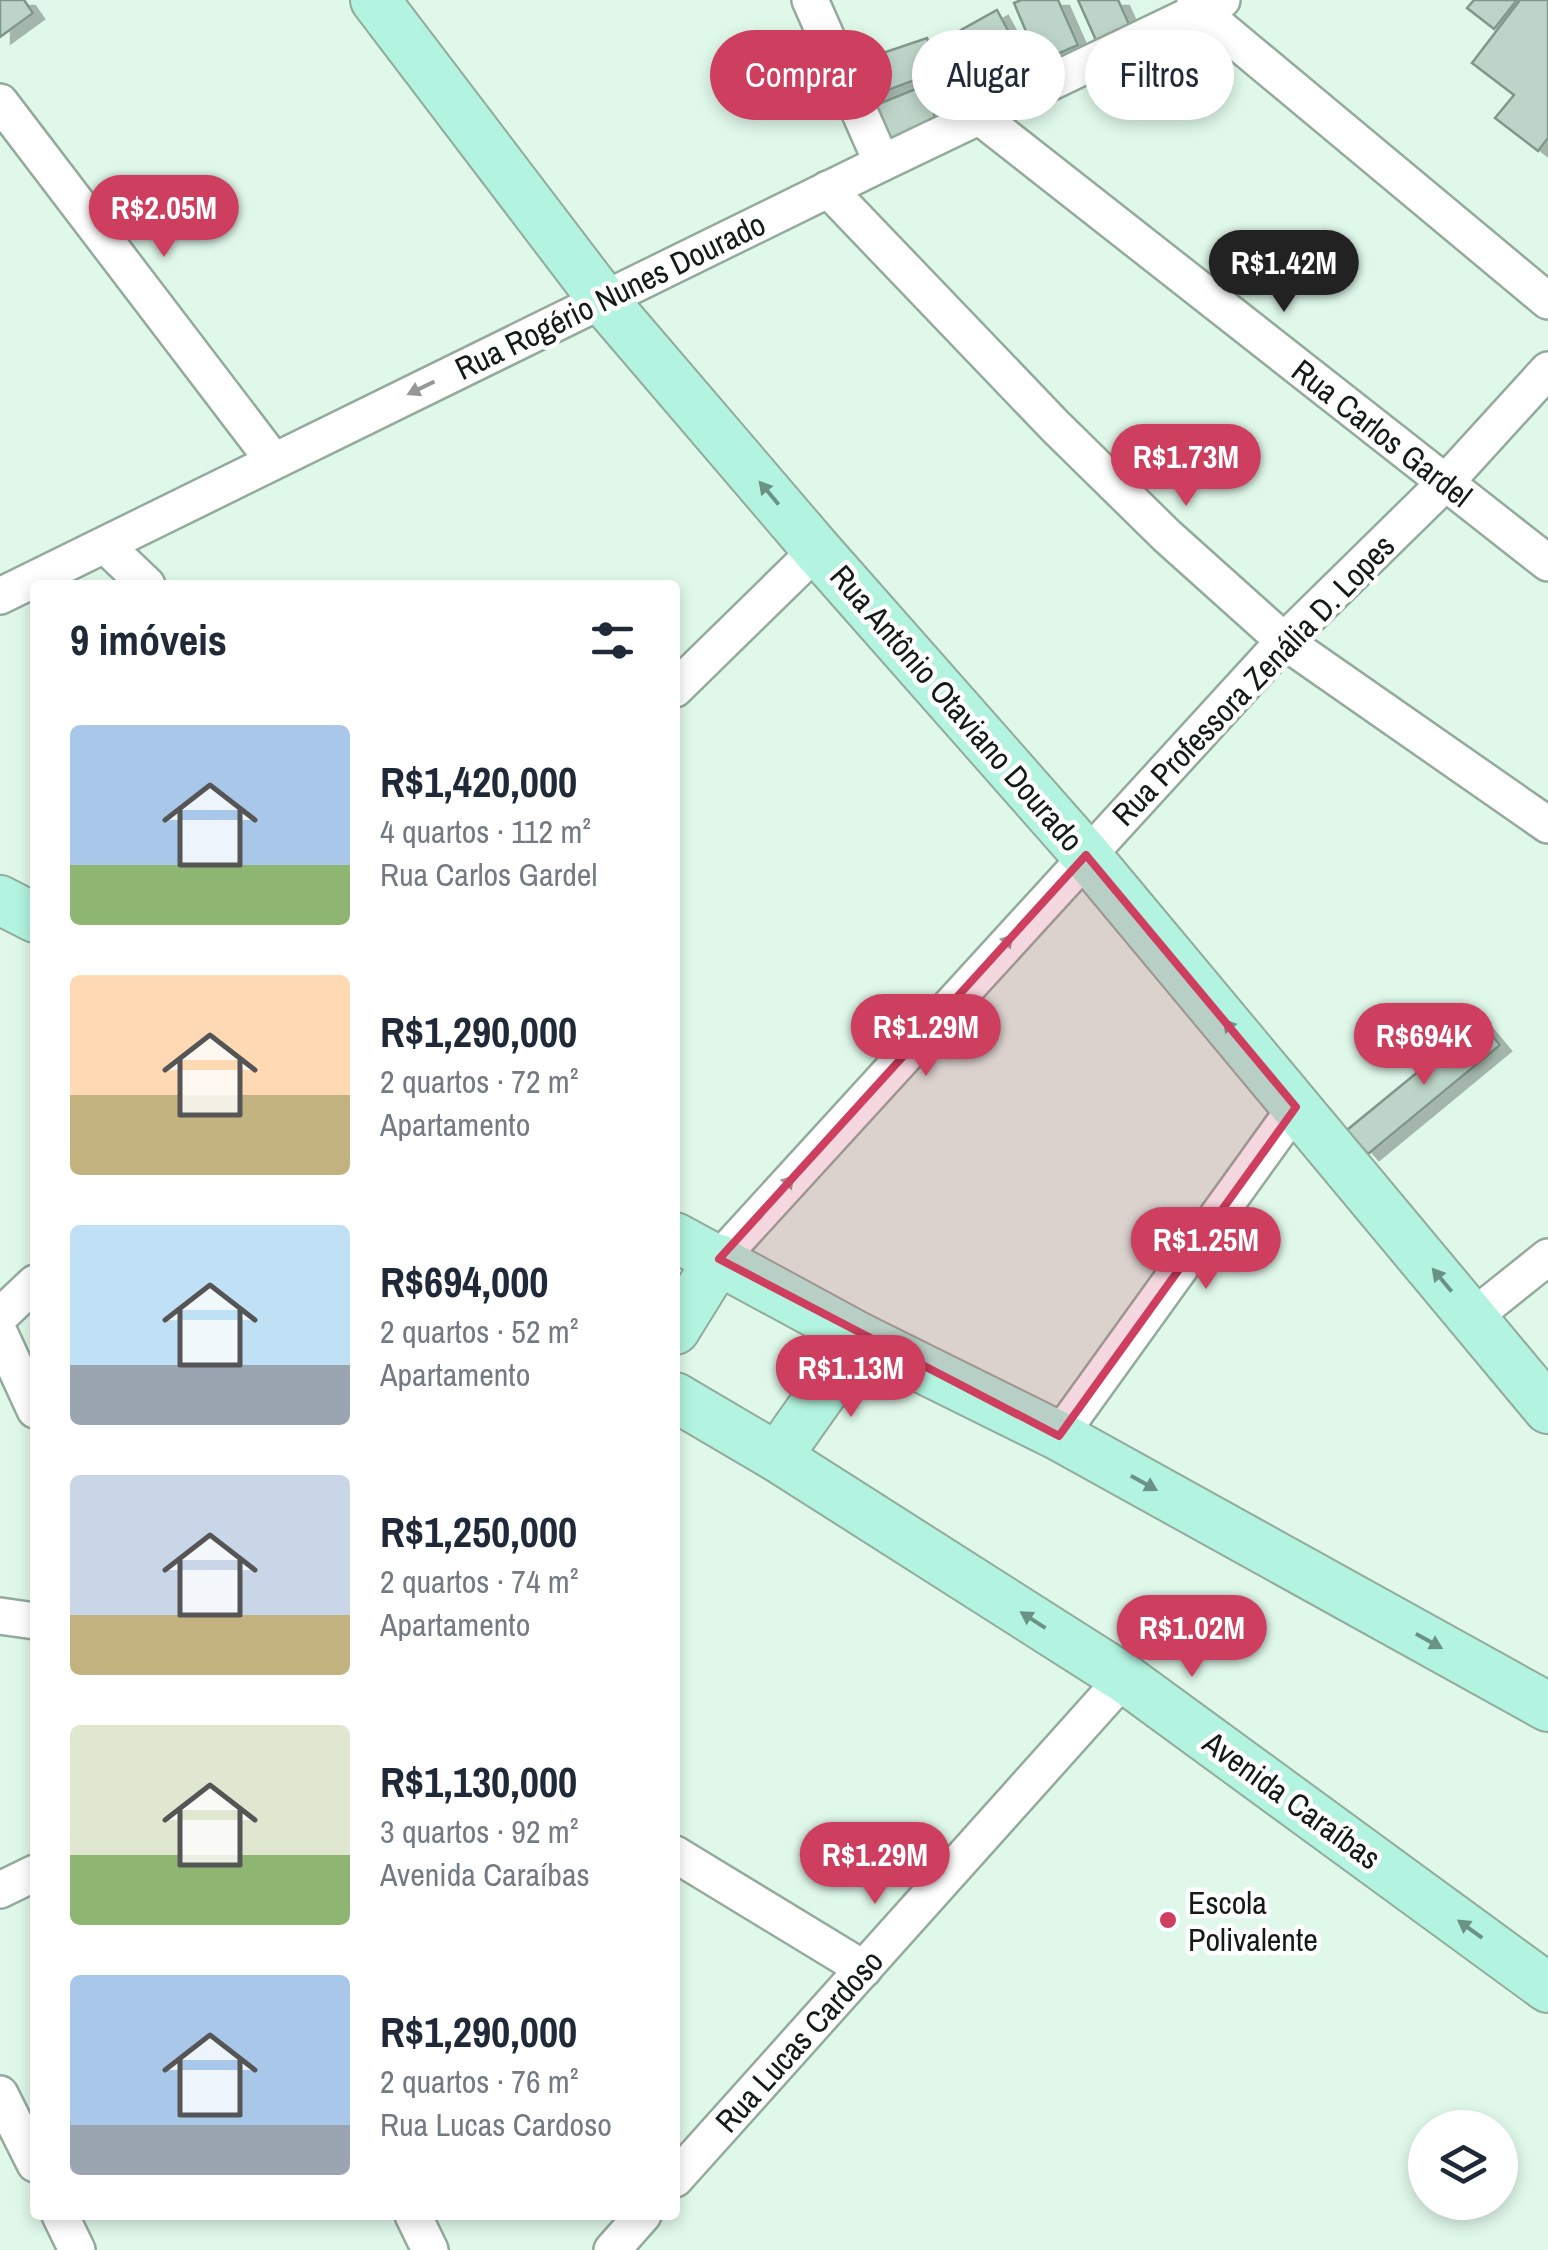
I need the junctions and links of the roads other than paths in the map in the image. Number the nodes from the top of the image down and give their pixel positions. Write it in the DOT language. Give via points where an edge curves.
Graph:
graph roads {
  1 [pos="375,0"];
  2 [pos="810,0"];
  3 [pos="1206,4"];
  4 [pos="1065,75"];
  5 [pos="0,102"];
  6 [pos="976,120"];
  7 [pos="983,120"];
  8 [pos="882,162"];
  9 [pos="828,190"];
  10 [pos="604,301"];
  11 [pos="1548,301"];
  12 [pos="1548,370"];
  13 [pos="273,460"];
  14 [pos="1445,484"];
  15 [pos="105,545"];
  16 [pos="816,550"];
  17 [pos="1548,563"];
  18 [pos="33,580"];
  19 [pos="142,580"];
  20 [pos="30,581"];
  21 [pos="0,596"];
  22 [pos="1284,640"];
  23 [pos="680,684"];
  24 [pos="1548,826"];
  25 [pos="1086,855"];
  26 [pos="0,900"];
  27 [pos="30,915"];
  28 [pos="1296,1107"];
  29 [pos="680,1240"];
  30 [pos="1548,1257"];
  31 [pos="719,1259"];
  32 [pos="30,1288"];
  33 [pos="0,1316"];
  34 [pos="1474,1317"];
  35 [pos="680,1322"];
  36 [pos="0,1334"];
  37 [pos="861,1338"];
  38 [pos="30,1399"];
  39 [pos="680,1400"];
  40 [pos="1548,1409"];
  41 [pos="1059,1436"];
  42 [pos="777,1457"];
  43 [pos="0,1616"];
  44 [pos="30,1619"];
  45 [pos="1124,1678"];
  46 [pos="1548,1708"];
  47 [pos="680,1857"];
  48 [pos="30,1875"];
  49 [pos="0,1890"];
  50 [pos="864,1969"];
  51 [pos="1548,1988"];
  52 [pos="0,2094"];
  53 [pos="30,2154"];
  54 [pos="680,2173"];
  55 [pos="415,2220"];
  56 [pos="639,2220"];
  57 [pos="430,2250"];
  58 [pos="612,2250"];
  1 -- 10 [label="main road, Rua Antônio Otaviano Dourado"];
  2 -- 8 [label="street"];
  3 -- 4 [label="street, Rua Rogério Nunes Dourado"];
  3 -- 11 [label="street"];
  5 -- 13 [label="street"];
  6 -- 8 [label="street, Rua Rogério Nunes Dourado"];
  7 -- 14 [label="street, Rua Carlos Gardel"];
  8 -- 9 [label="street, Rua Rogério Nunes Dourado"];
  9 -- 10 [label="street, Rua Rogério Nunes Dourado"];
  9 -- 22 [label="street" via="1166,536"];
  10 -- 13 [label="street, Rua Rogério Nunes Dourado, one-way"];
  16 -- 10 [label="main road, Rua Antônio Otaviano Dourado, one-way"];
  12 -- 14 [label="street, Rua Professora Zenália D. Lopes"];
  13 -- 15 [label="street, Rua Rogério Nunes Dourado"];
  14 -- 17 [label="street, Rua Carlos Gardel"];
  14 -- 22 [label="street, Rua Professora Zenália D. Lopes"];
  15 -- 18 [label="street, Rua Rogério Nunes Dourado"];
  15 -- 19 [label="street"];
  16 -- 23 [label="street"];
  16 -- 25 [label="main road, Rua Antônio Otaviano Dourado"];
  20 -- 21 [label="street, Rua Rogério Nunes Dourado"];
  22 -- 24 [label="street"];
  22 -- 25 [label="street, Rua Professora Zenália D. Lopes"];
  28 -- 25 [label="main road, Rua Antônio Otaviano Dourado, one-way"];
  31 -- 25 [label="street, Rua Professora Zenália D. Lopes, one-way"];
  26 -- 27 [label="main road"];
  34 -- 28 [label="main road, Rua Antônio Otaviano Dourado, one-way"];
  28 -- 41 [label="street"];
  29 -- 31 [label="main road"];
  30 -- 34 [label="street"];
  31 -- 35 [label="main road"];
  31 -- 37 [label="main road"];
  32 -- 33 [label="street"];
  34 -- 40 [label="main road, Rua Antônio Otaviano Dourado"];
  36 -- 38 [label="street"];
  37 -- 41 [label="main road"];
  37 -- 42 [label="main road"];
  39 -- 42 [label="main road, Avenida Caraíbas"];
  41 -- 46 [label="main road, one-way"];
  45 -- 42 [label="main road, Avenida Caraíbas, one-way"];
  43 -- 44 [label="street"];
  45 -- 50 [label="street, Rua Lucas Cardoso"];
  51 -- 45 [label="main road, Avenida Caraíbas, one-way"];
  47 -- 50 [label="street"];
  48 -- 49 [label="street"];
  50 -- 54 [label="street, Rua Lucas Cardoso"];
  52 -- 53 [label="street"];
  55 -- 57 [label="street"];
  56 -- 58 [label="street"];
}
